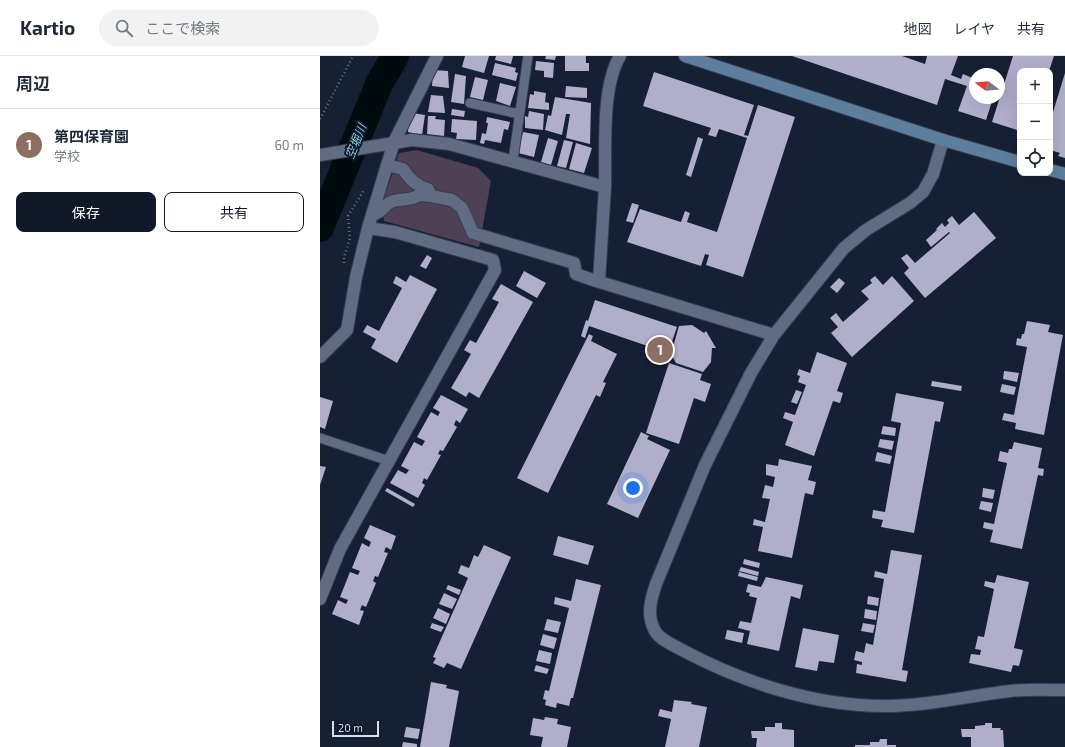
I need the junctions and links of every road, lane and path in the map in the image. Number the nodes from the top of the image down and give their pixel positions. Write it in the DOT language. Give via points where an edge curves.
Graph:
graph roads {
  1 [pos="353,56"];
  2 [pos="437,56"];
  3 [pos="528,56"];
  4 [pos="620,56"];
  5 [pos="685,56"];
  6 [pos="470,103"];
  7 [pos="520,114"];
  8 [pos="320,119"];
  9 [pos="943,140"];
  10 [pos="394,142"];
  11 [pos="320,155"];
  12 [pos="513,160"];
  13 [pos="1017,161"];
  14 [pos="387,165"];
  15 [pos="1053,171"];
  16 [pos="1065,174"];
  17 [pos="605,187"];
  18 [pos="431,196"];
  19 [pos="372,215"];
  20 [pos="368,228"];
  21 [pos="599,281"];
  22 [pos="774,335"];
  23 [pos="320,357"];
  24 [pos="320,438"];
  25 [pos="389,461"];
  26 [pos="321,594"];
  27 [pos="1065,690"];
  1 -- 8 [label="path"];
  2 -- 10 [label="street"];
  3 -- 7 [label="lane"];
  4 -- 17 [label="street" via="611,77 607,106"];
  5 -- 9 [label="street"];
  6 -- 7 [label="lane"];
  7 -- 12 [label="lane"];
  9 -- 13 [label="street"];
  9 -- 22 [label="street" via="933,174 923,192 844,248"];
  10 -- 11 [label="street"];
  10 -- 12 [label="street" via="412,140 449,144"];
  10 -- 14 [label="street"];
  12 -- 17 [label="street"];
  14 -- 18 [label="street" via="403,169 411,180 428,189"];
  14 -- 19 [label="street"];
  15 -- 16 [label="street"];
  17 -- 21 [label="street"];
  18 -- 19 [label="street" via="419,195 413,200 388,203 382,212"];
  18 -- 21 [label="street" via="452,200 462,208 472,234 574,263 576,274"];
  19 -- 20 [label="street"];
  20 -- 23 [label="street" via="356,276 347,330"];
  20 -- 25 [label="street" via="395,232 493,260 495,270"];
  21 -- 22 [label="street"];
  22 -- 27 [label="street" via="727,418 670,547 650,602 650,619 655,632 664,640 697,658 757,682 817,699 842,703 912,705 1012,690"];
  24 -- 25 [label="lane"];
  25 -- 26 [label="street" via="340,549"];
}
